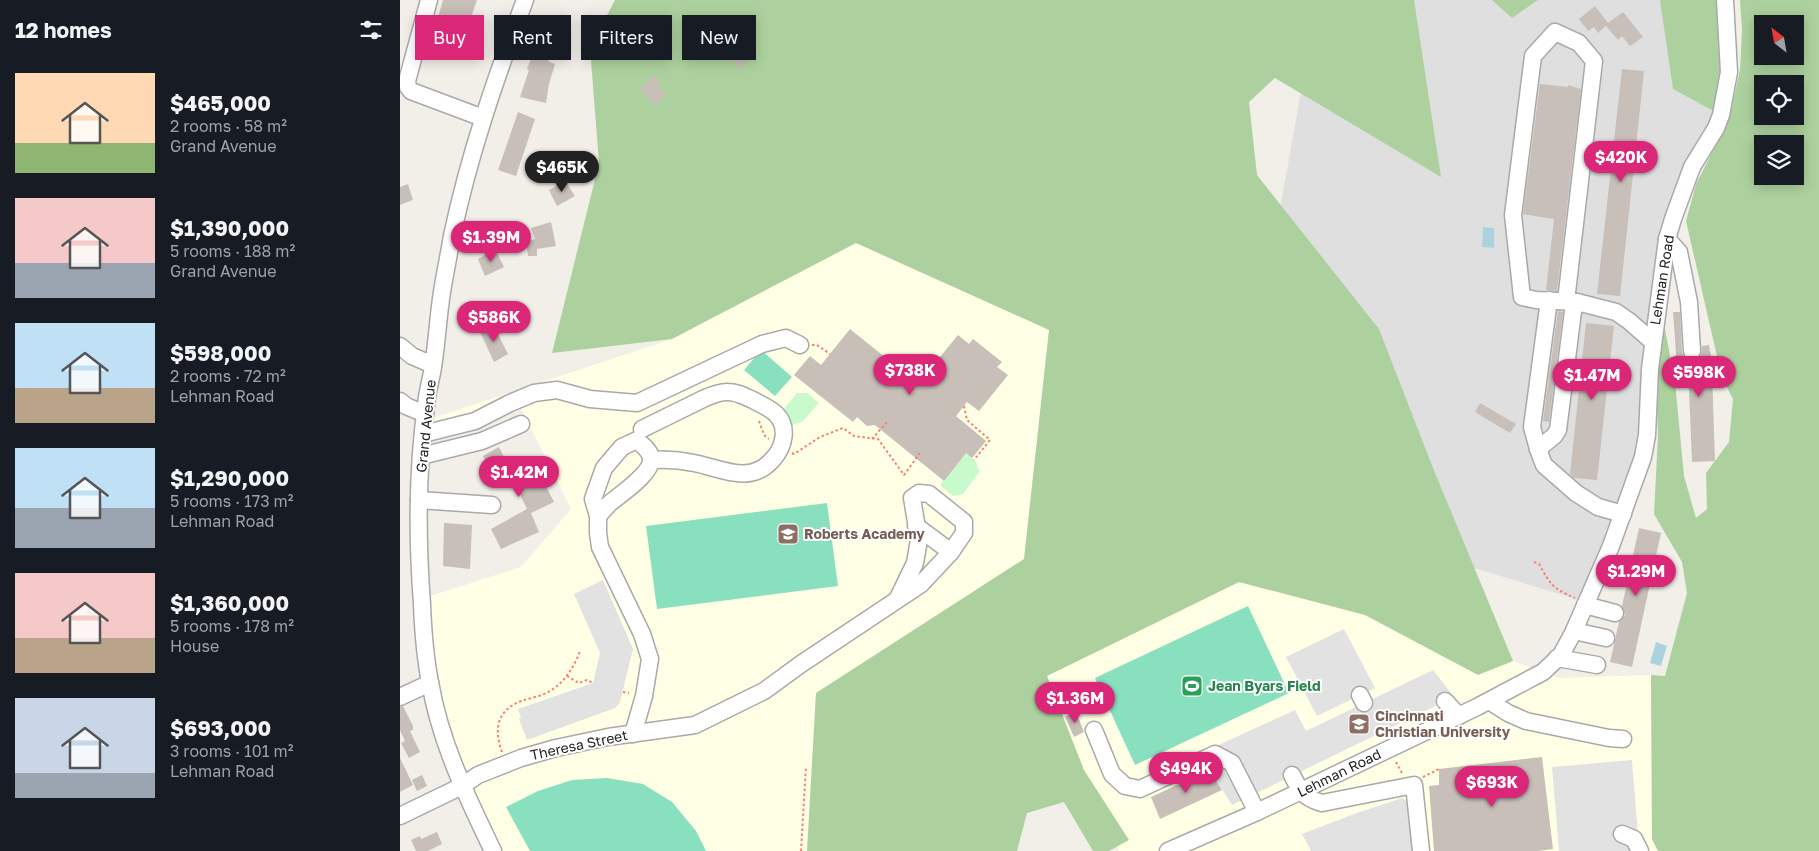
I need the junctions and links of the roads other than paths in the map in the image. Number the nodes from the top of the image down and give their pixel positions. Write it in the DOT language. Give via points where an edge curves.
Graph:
graph roads {
  1 [pos="429,0"];
  2 [pos="525,0"];
  3 [pos="1725,0"];
  4 [pos="483,118"];
  5 [pos="1667,239"];
  6 [pos="1571,302"];
  7 [pos="1548,306"];
  8 [pos="1653,342"];
  9 [pos="800,345"];
  10 [pos="400,346"];
  11 [pos="1692,351"];
  12 [pos="433,366"];
  13 [pos="400,401"];
  14 [pos="637,403"];
  15 [pos="425,414"];
  16 [pos="521,424"];
  17 [pos="423,434"];
  18 [pos="639,434"];
  19 [pos="1538,449"];
  20 [pos="421,456"];
  21 [pos="652,460"];
  22 [pos="419,500"];
  23 [pos="492,505"];
  24 [pos="1623,514"];
  25 [pos="598,516"];
  26 [pos="916,526"];
  27 [pos="951,552"];
  28 [pos="898,598"];
  29 [pos="1586,604"];
  30 [pos="1614,613"];
  31 [pos="1574,631"];
  32 [pos="1606,638"];
  33 [pos="1557,658"];
  34 [pos="1597,665"];
  35 [pos="430,683"];
  36 [pos="400,697"];
  37 [pos="1445,701"];
  38 [pos="1489,701"];
  39 [pos="1459,716"];
  40 [pos="1094,730"];
  41 [pos="633,734"];
  42 [pos="1623,739"];
  43 [pos="1292,775"];
  44 [pos="462,786"];
  45 [pos="1301,792"];
  46 [pos="1257,812"];
  47 [pos="400,816"];
  48 [pos="1622,834"];
  49 [pos="494,851"];
  50 [pos="1168,851"];
  51 [pos="1421,851"];
  52 [pos="1640,851"];
  1 -- 4 [label="street" via="408,87"];
  2 -- 4 [label="street, Grand Avenue"];
  3 -- 5 [label="street, Lehman Road" via="1729,72 1721,115 1692,167"];
  4 -- 12 [label="street, Grand Avenue" via="453,235"];
  5 -- 8 [label="street, Lehman Road"];
  5 -- 11 [label="street" via="1679,252 1689,302"];
  6 -- 7 [label="street"];
  6 -- 7 [label="street" via="1594,61 1579,44 1555,32 1533,56 1513,215 1522,297"];
  6 -- 8 [label="street" via="1616,312"];
  6 -- 19 [label="street" via="1573,311 1558,430"];
  7 -- 19 [label="street" via="1532,427"];
  8 -- 24 [label="street, Lehman Road" via="1644,457"];
  9 -- 14 [label="street" via="786,338 762,344"];
  10 -- 12 [label="street"];
  12 -- 15 [label="street, Grand Avenue"];
  13 -- 15 [label="street"];
  14 -- 17 [label="street" via="590,399 557,390 534,393 475,421"];
  14 -- 18 [label="street"];
  15 -- 17 [label="street, Grand Avenue"];
  16 -- 20 [label="street" via="482,441"];
  17 -- 20 [label="street, Grand Avenue"];
  18 -- 21 [label="street"];
  18 -- 21 [label="street" via="705,398 727,392 766,407 782,422 782,449 771,462 745,474 675,459"];
  18 -- 25 [label="street" via="622,447 604,468 594,499"];
  19 -- 24 [label="street" via="1544,465 1576,493 1598,507"];
  20 -- 22 [label="street, Grand Avenue"];
  21 -- 25 [label="street" via="648,469"];
  22 -- 23 [label="street"];
  22 -- 35 [label="street, Grand Avenue" via="420,578"];
  24 -- 29 [label="street, Lehman Road"];
  25 -- 41 [label="street" via="600,547 642,634 650,659"];
  26 -- 27 [label="street"];
  26 -- 27 [label="street, Theresa Street" via="912,498 919,493 929,494 964,522 964,533"];
  26 -- 28 [label="street" via="919,540 915,563"];
  27 -- 28 [label="street, Theresa Street" via="921,584"];
  28 -- 41 [label="street, Theresa Street" via="764,691 695,725"];
  29 -- 30 [label="street"];
  29 -- 31 [label="street, Lehman Road"];
  31 -- 32 [label="street"];
  31 -- 33 [label="street, Lehman Road"];
  33 -- 34 [label="street"];
  33 -- 38 [label="street, Lehman Road" via="1543,672"];
  35 -- 36 [label="street"];
  35 -- 44 [label="street, Grand Avenue"];
  37 -- 39 [label="street"];
  38 -- 39 [label="street, Lehman Road"];
  38 -- 42 [label="street" via="1526,721"];
  39 -- 45 [label="street, Lehman Road"];
  40 -- 46 [label="street" via="1112,774 1125,786 1140,789 1215,754 1232,762"];
  41 -- 44 [label="street, Theresa Street" via="521,758"];
  43 -- 45 [label="street"];
  44 -- 47 [label="street, Theresa Street"];
  44 -- 49 [label="street, Grand Avenue"];
  45 -- 46 [label="street, Lehman Road"];
  45 -- 51 [label="street" via="1322,804 1414,785"];
  46 -- 50 [label="street, Lehman Road"];
  48 -- 52 [label="street" via="1634,838"];
}
